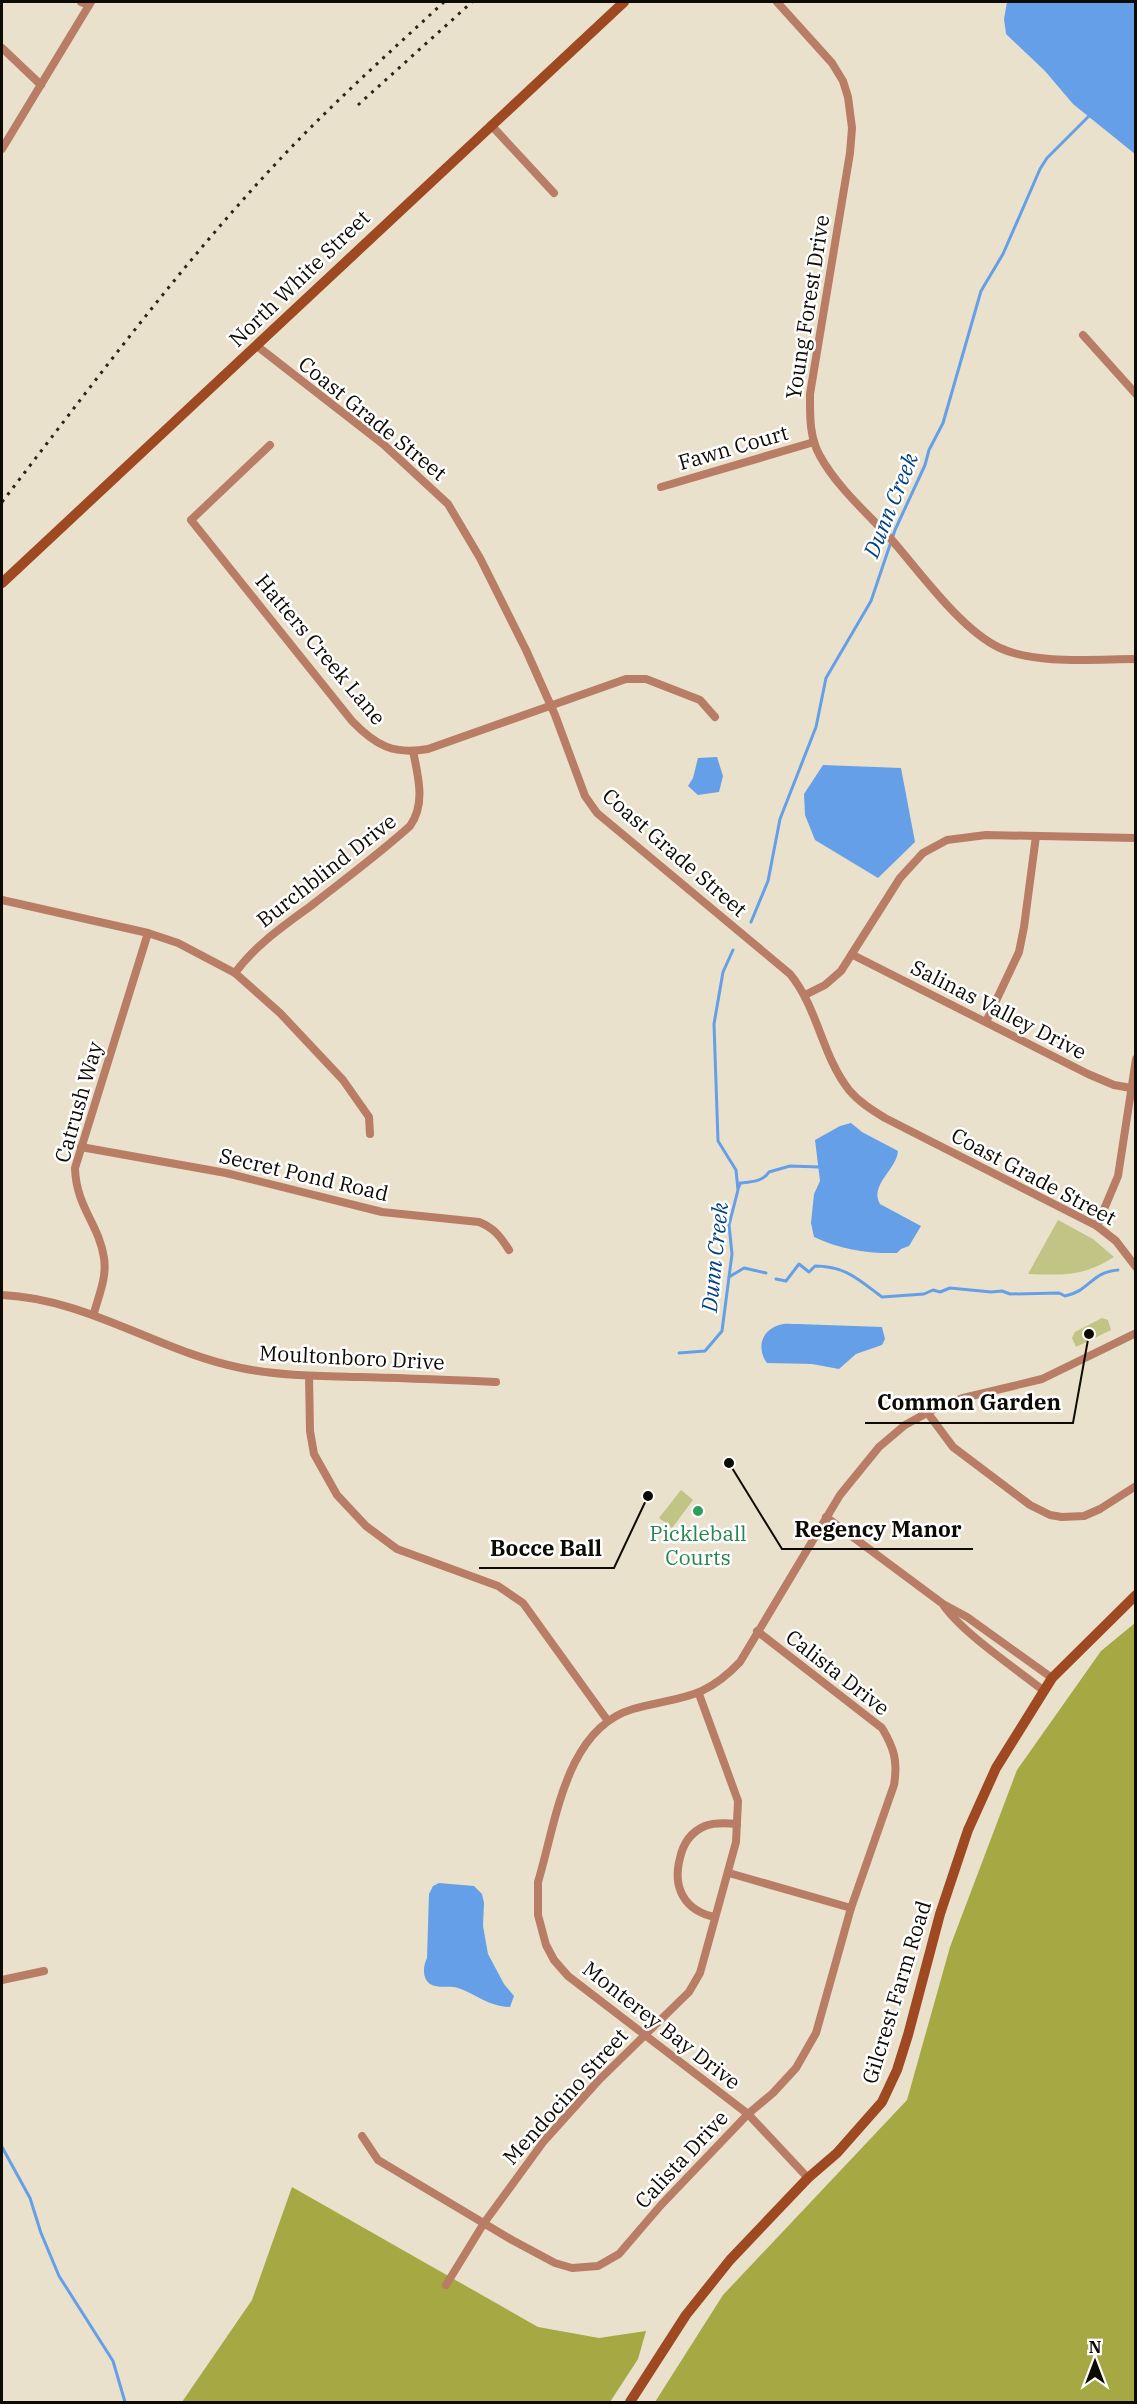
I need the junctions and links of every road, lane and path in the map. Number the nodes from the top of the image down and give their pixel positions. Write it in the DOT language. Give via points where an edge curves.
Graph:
graph roads {
  1 [pos="81,2"];
  2 [pos="624,2"];
  3 [pos="777,2"];
  4 [pos="90,3"];
  5 [pos="2,48"];
  6 [pos="41,85"];
  7 [pos="491,125"];
  8 [pos="3,144"];
  9 [pos="554,193"];
  10 [pos="1083,335"];
  11 [pos="257,346"];
  12 [pos="1136,394"];
  13 [pos="814,442"];
  14 [pos="270,445"];
  15 [pos="661,487"];
  16 [pos="2,583"];
  17 [pos="1136,659"];
  18 [pos="551,705"];
  19 [pos="715,717"];
  20 [pos="413,752"];
  21 [pos="1036,836"];
  22 [pos="1136,838"];
  23 [pos="2,900"];
  24 [pos="148,933"];
  25 [pos="853,955"];
  26 [pos="235,972"];
  27 [pos="805,995"];
  28 [pos="986,1022"];
  29 [pos="1136,1059"];
  30 [pos="1131,1088"];
  31 [pos="370,1134"];
  32 [pos="81,1147"];
  33 [pos="1097,1226"];
  34 [pos="509,1250"];
  35 [pos="1136,1267"];
  36 [pos="2,1295"];
  37 [pos="94,1313"];
  38 [pos="1136,1333"];
  39 [pos="309,1376"];
  40 [pos="496,1382"];
  41 [pos="927,1412"];
  42 [pos="1136,1486"];
  43 [pos="825,1517"];
  44 [pos="1136,1596"];
  45 [pos="943,1604"];
  46 [pos="757,1631"];
  47 [pos="1052,1678"];
  48 [pos="1044,1691"];
  49 [pos="699,1694"];
  50 [pos="608,1721"];
  51 [pos="737,1824"];
  52 [pos="729,1873"];
  53 [pos="850,1908"];
  54 [pos="716,1917"];
  55 [pos="44,1971"];
  56 [pos="2,1980"];
  57 [pos="645,2034"];
  58 [pos="748,2114"];
  59 [pos="362,2136"];
  60 [pos="808,2178"];
  61 [pos="484,2223"];
  62 [pos="446,2285"];
  63 [pos="630,2403"];
  1 -- 4 [label="street"];
  2 -- 7 [label="main road, North White Street"];
  3 -- 13 [label="street, Young Forest Drive" via="832,63 843,81 852,128 810,394"];
  4 -- 6 [label="street"];
  5 -- 6 [label="street"];
  6 -- 8 [label="street"];
  7 -- 9 [label="street"];
  7 -- 11 [label="main road, North White Street"];
  10 -- 12 [label="street"];
  11 -- 16 [label="main road, North White Street"];
  11 -- 18 [label="street, Coast Grade Street" via="398,457 448,504 502,600"];
  13 -- 15 [label="street, Fawn Court"];
  13 -- 17 [label="street, Young Forest Drive" via="820,458 840,483 961,618 984,638 1018,655 1037,658"];
  14 -- 20 [label="street, Hatters Creek Lane" via="191,520 352,722 384,747"];
  18 -- 19 [label="street, Hatters Creek Lane" via="626,679 646,679 700,700"];
  18 -- 20 [label="street, Hatters Creek Lane"];
  18 -- 27 [label="street, Coast Grade Street" via="585,796 597,813 783,967"];
  20 -- 26 [label="street, Burchblind Drive" via="420,792 417,817 410,826 270,936"];
  21 -- 22 [label="street"];
  21 -- 25 [label="street" via="973,835 947,840 923,853 900,878"];
  21 -- 28 [label="street" via="1019,952"];
  23 -- 24 [label="street"];
  24 -- 26 [label="street" via="178,943"];
  24 -- 32 [label="street, Catrush Way"];
  25 -- 27 [label="street" via="836,977"];
  25 -- 28 [label="street, Salinas Valley Drive"];
  26 -- 31 [label="street" via="344,1080 369,1117"];
  27 -- 33 [label="street, Coast Grade Street" via="838,1073 862,1104"];
  28 -- 30 [label="street, Salinas Valley Drive" via="1102,1081"];
  29 -- 30 [label="street"];
  30 -- 33 [label="street" via="1118,1176"];
  32 -- 34 [label="street, Secret Pond Road" via="226,1173 382,1212 479,1222 500,1235"];
  32 -- 37 [label="street, Catrush Way" via="75,1186 105,1260"];
  33 -- 35 [label="street, Coast Grade Street" via="1116,1241"];
  36 -- 37 [label="street, Moultonboro Drive"];
  37 -- 39 [label="street, Moultonboro Drive" via="188,1353 241,1368"];
  38 -- 41 [label="street, Monterey Bay Drive" via="1042,1379 963,1398"];
  39 -- 40 [label="street, Moultonboro Drive"];
  39 -- 50 [label="street" via="314,1454 338,1495 366,1526 397,1549 498,1586 516,1598 533,1615"];
  41 -- 42 [label="street" via="953,1447 1030,1505 1050,1515 1084,1516"];
  41 -- 43 [label="street, Monterey Bay Drive" via="879,1447"];
  43 -- 45 [label="street"];
  43 -- 46 [label="street, Monterey Bay Drive" via="797,1570"];
  44 -- 47 [label="main road, Gilcrest Farm Road"];
  45 -- 47 [label="street"];
  45 -- 48 [label="street" via="970,1632"];
  46 -- 49 [label="street, Monterey Bay Drive" via="740,1662 725,1678"];
  46 -- 53 [label="street, Calista Drive" via="871,1717 892,1745 894,1785"];
  47 -- 48 [label="main road, Gilcrest Farm Road"];
  48 -- 60 [label="main road, Gilcrest Farm Road" via="996,1768 968,1830 928,1952 897,2070 882,2102 837,2153"];
  49 -- 50 [label="street, Monterey Bay Drive" via="634,1709"];
  49 -- 51 [label="street, Mendocino Street" via="738,1801"];
  50 -- 57 [label="street, Monterey Bay Drive" via="577,1756 568,1778 538,1882 538,1915 546,1945 568,1976"];
  51 -- 52 [label="street, Mendocino Street"];
  51 -- 54 [label="street" via="711,1824 698,1830 684,1845 677,1869 683,1899 694,1909"];
  52 -- 53 [label="street"];
  52 -- 54 [label="street, Mendocino Street"];
  53 -- 58 [label="street, Calista Drive" via="816,2033 796,2068"];
  54 -- 57 [label="street, Mendocino Street" via="694,1986"];
  55 -- 56 [label="street"];
  57 -- 58 [label="street, Monterey Bay Drive"];
  57 -- 61 [label="street, Mendocino Street" via="544,2141"];
  58 -- 60 [label="street, Monterey Bay Drive"];
  58 -- 61 [label="street, Calista Drive" via="619,2254 598,2266 572,2268 555,2263"];
  59 -- 61 [label="street, Calista Drive" via="378,2160"];
  60 -- 63 [label="main road, Gilcrest Farm Road" via="730,2260 686,2315"];
  61 -- 62 [label="street, Mendocino Street"];
}
